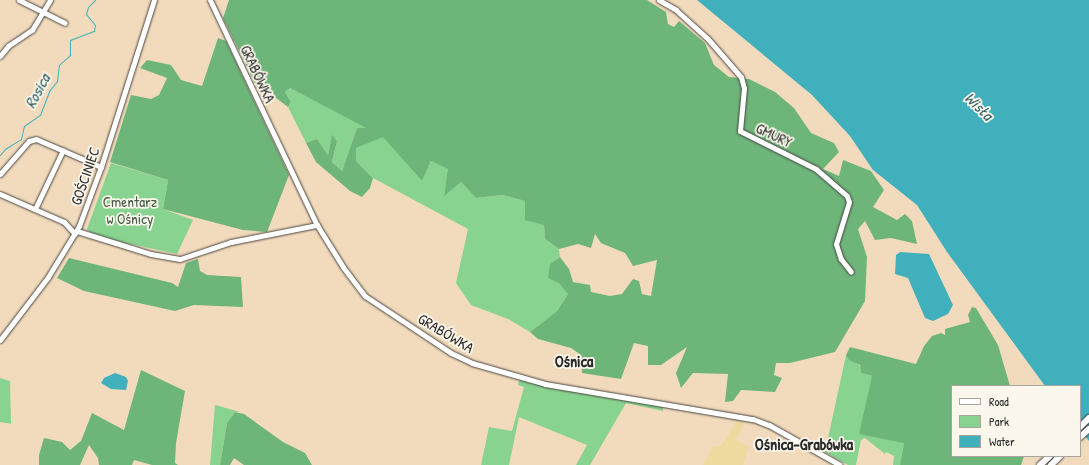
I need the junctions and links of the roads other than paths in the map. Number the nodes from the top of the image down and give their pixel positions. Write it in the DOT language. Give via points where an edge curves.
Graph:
graph roads {
  1 [pos="20,0"];
  2 [pos="50,0"];
  3 [pos="154,0"];
  4 [pos="210,0"];
  5 [pos="660,0"];
  6 [pos="44,12"];
  7 [pos="65,23"];
  8 [pos="0,56"];
  9 [pos="63,150"];
  10 [pos="101,167"];
  11 [pos="0,174"];
  12 [pos="0,194"];
  13 [pos="35,209"];
  14 [pos="317,225"];
  15 [pos="76,233"];
  16 [pos="851,272"];
  17 [pos="0,340"];
  18 [pos="1089,418"];
  19 [pos="1081,426"];
  20 [pos="1089,428"];
  21 [pos="1081,436"];
  22 [pos="1049,457"];
  23 [pos="1059,457"];
  24 [pos="840,465"];
  25 [pos="1040,465"];
  26 [pos="1051,465"];
  1 -- 6 [label="street"];
  2 -- 6 [label="street"];
  3 -- 10 [label="street, GOŚCINIEC"];
  4 -- 14 [label="street, GRABÓWKA"];
  5 -- 16 [label="street, GMURY" via="676,10 708,39 741,77 744,88 740,130 816,169 847,196 849,202 836,244"];
  6 -- 7 [label="street"];
  6 -- 8 [label="street" via="32,30 8,46"];
  9 -- 10 [label="street"];
  9 -- 11 [label="street" via="42,141 29,141"];
  9 -- 13 [label="street"];
  10 -- 15 [label="street, GOŚCINIEC"];
  12 -- 13 [label="street"];
  13 -- 15 [label="street" via="64,222"];
  14 -- 15 [label="street" via="231,242 180,258 139,251"];
  14 -- 24 [label="street, GRABÓWKA" via="363,293 466,361 545,384 754,419"];
  15 -- 17 [label="street, GOŚCINIEC" via="48,277"];
  18 -- 19 [label="main road"];
  20 -- 21 [label="main road"];
  22 -- 25 [label="main road"];
  23 -- 26 [label="main road"];
}
